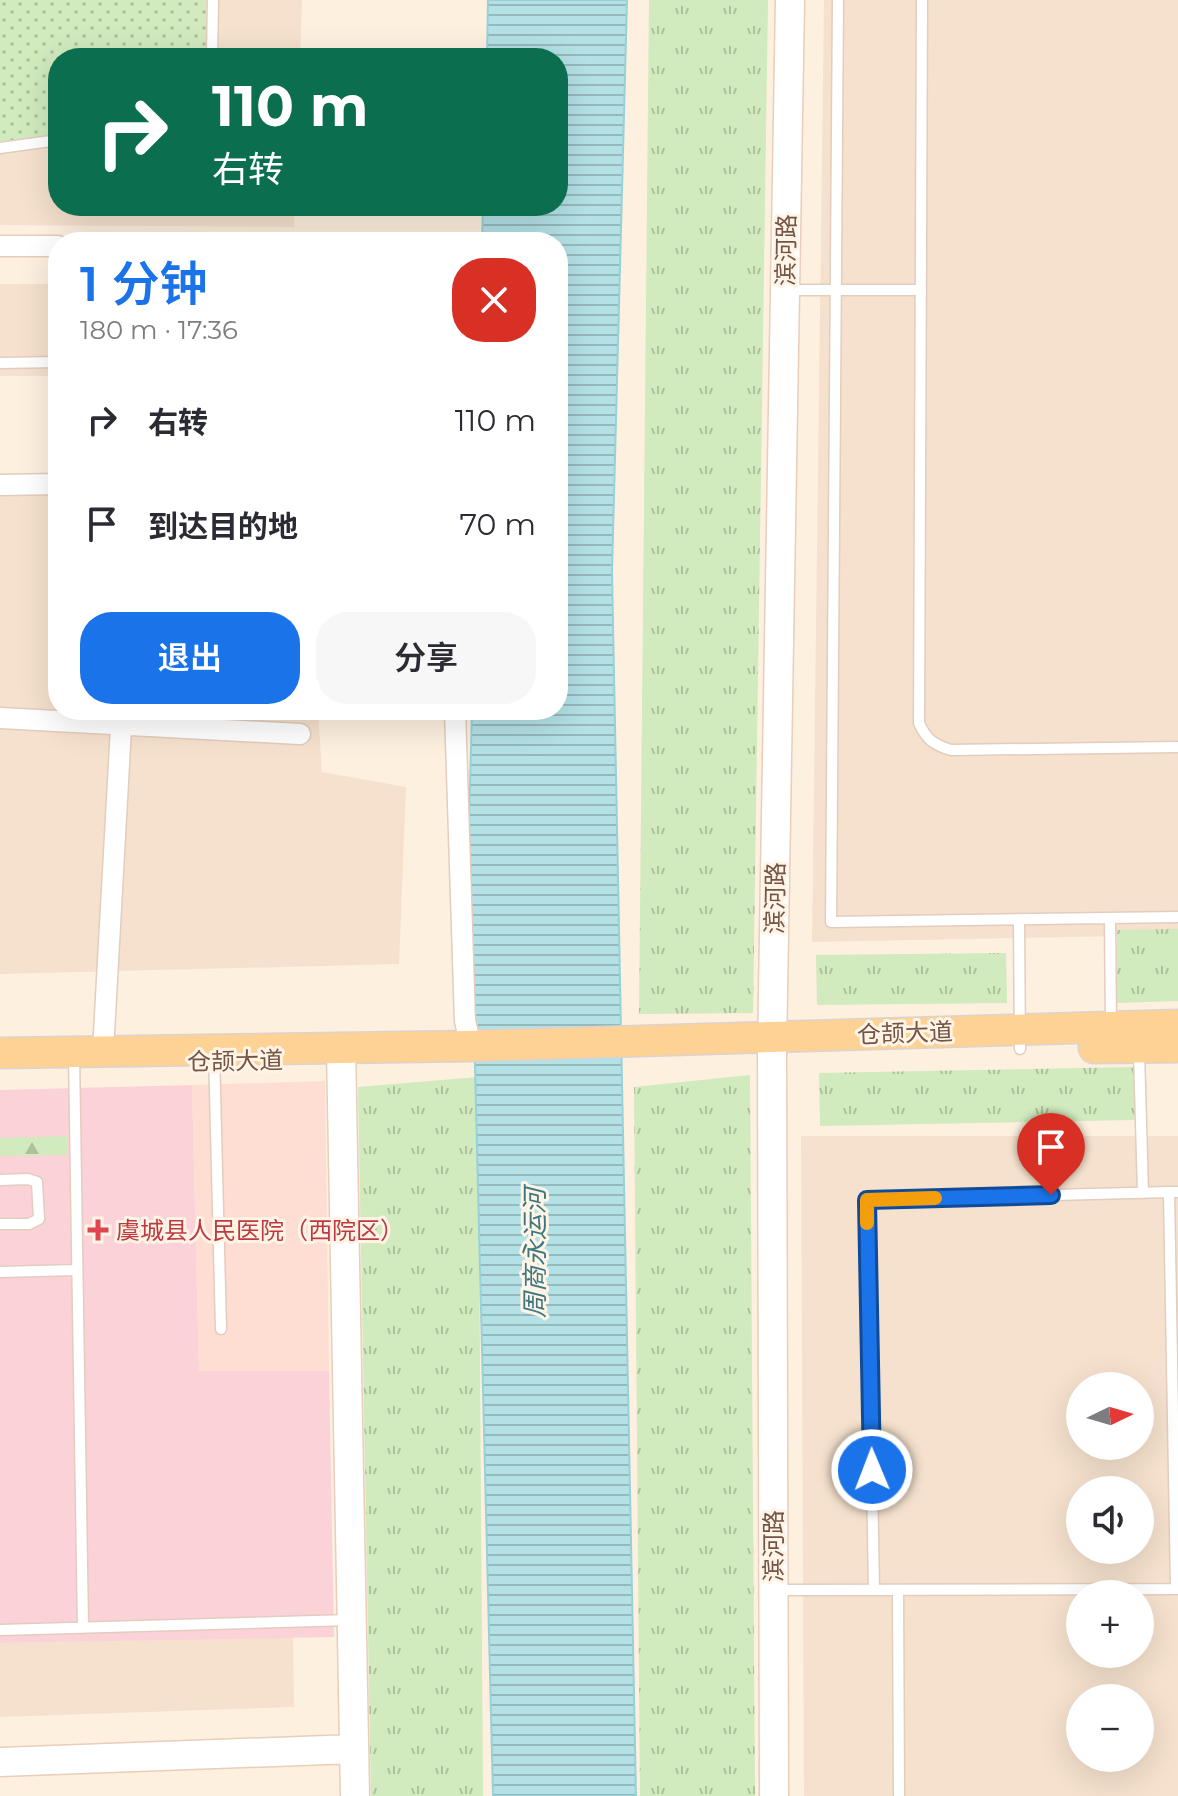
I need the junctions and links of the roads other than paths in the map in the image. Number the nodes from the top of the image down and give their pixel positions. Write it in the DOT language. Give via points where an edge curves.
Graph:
graph roads {
  1 [pos="213,0"];
  2 [pos="790,0"];
  3 [pos="838,0"];
  4 [pos="922,0"];
  5 [pos="212,48"];
  6 [pos="48,141"];
  7 [pos="0,148"];
  8 [pos="0,246"];
  9 [pos="48,246"];
  10 [pos="785,290"];
  11 [pos="836,290"];
  12 [pos="921,290"];
  13 [pos="48,362"];
  14 [pos="0,363"];
  15 [pos="48,484"];
  16 [pos="0,485"];
  17 [pos="0,718"];
  18 [pos="48,718"];
  19 [pos="121,720"];
  20 [pos="153,720"];
  21 [pos="455,720"];
  22 [pos="300,734"];
  23 [pos="1178,747"];
  24 [pos="1178,917"];
  25 [pos="1110,918"];
  26 [pos="1019,920"];
  27 [pos="1178,1025"];
  28 [pos="1125,1037"];
  29 [pos="1020,1039"];
  30 [pos="772,1044"];
  31 [pos="1178,1047"];
  32 [pos="471,1051"];
  33 [pos="0,1053"];
  34 [pos="341,1053"];
  35 [pos="214,1055"];
  36 [pos="84,1056"];
  37 [pos="0,1066"];
  38 [pos="0,1180"];
  39 [pos="1174,1192"];
  40 [pos="1143,1193"];
  41 [pos="0,1224"];
  42 [pos="77,1270"];
  43 [pos="0,1272"];
  44 [pos="221,1329"];
  45 [pos="1177,1589"];
  46 [pos="774,1590"];
  47 [pos="874,1590"];
  48 [pos="898,1590"];
  49 [pos="352,1620"];
  50 [pos="83,1628"];
  51 [pos="0,1630"];
  52 [pos="354,1749"];
  53 [pos="0,1762"];
  54 [pos="355,1796"];
  55 [pos="774,1796"];
  56 [pos="899,1796"];
  1 -- 5 [label="lane"];
  2 -- 10 [label="street, 滨河路"];
  3 -- 11 [label="lane"];
  4 -- 12 [label="lane"];
  6 -- 7 [label="lane"];
  8 -- 9 [label="street"];
  10 -- 11 [label="lane"];
  10 -- 30 [label="street, 滨河路"];
  11 -- 12 [label="lane"];
  11 -- 26 [label="lane" via="831,922"];
  12 -- 23 [label="lane" via="918,702 925,738 951,750"];
  13 -- 14 [label="lane"];
  15 -- 16 [label="street"];
  17 -- 18 [label="street"];
  19 -- 36 [label="street"];
  20 -- 22 [label="street"];
  21 -- 32 [label="street" via="465,1021"];
  24 -- 25 [label="lane"];
  25 -- 26 [label="lane"];
  25 -- 28 [label="lane"];
  26 -- 29 [label="lane"];
  27 -- 28 [label="main road, 仓颉大道"];
  28 -- 29 [label="main road, 仓颉大道"];
  28 -- 31 [label="main road, 仓颉大道"];
  28 -- 40 [label="lane"];
  29 -- 30 [label="main road, 仓颉大道"];
  30 -- 32 [label="main road, 仓颉大道"];
  30 -- 46 [label="street, 滨河路"];
  32 -- 34 [label="main road, 仓颉大道"];
  33 -- 36 [label="main road, 仓颉大道"];
  34 -- 35 [label="main road, 仓颉大道"];
  34 -- 49 [label="street"];
  35 -- 36 [label="main road, 仓颉大道"];
  35 -- 44 [label="lane"];
  36 -- 37 [label="main road, 仓颉大道"];
  36 -- 42 [label="lane"];
  38 -- 41 [label="lane" via="37,1182 39,1219"];
  39 -- 40 [label="lane"];
  39 -- 45 [label="lane"];
  40 -- 47 [label="lane" via="867,1200"];
  42 -- 43 [label="lane"];
  42 -- 50 [label="lane"];
  45 -- 48 [label="lane"];
  46 -- 47 [label="lane"];
  46 -- 55 [label="street, 滨河路"];
  47 -- 48 [label="lane"];
  48 -- 56 [label="lane"];
  49 -- 50 [label="lane"];
  49 -- 52 [label="street"];
  50 -- 51 [label="lane"];
  52 -- 53 [label="street"];
  52 -- 54 [label="street"];
}
